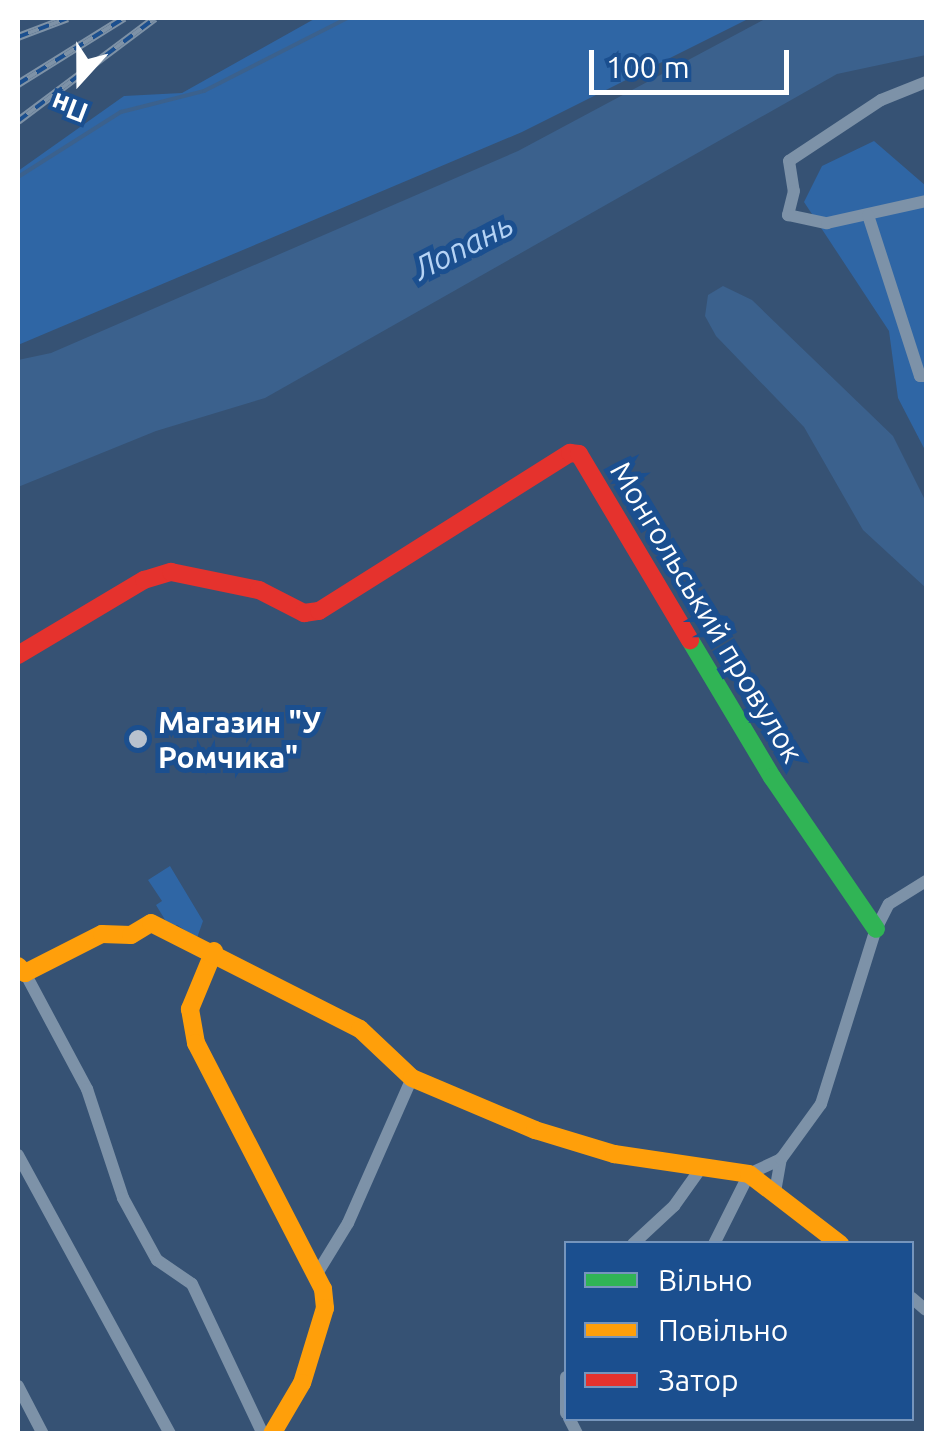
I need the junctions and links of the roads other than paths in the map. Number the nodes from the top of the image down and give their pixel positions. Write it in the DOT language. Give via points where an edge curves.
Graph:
graph roads {
  1 [pos="926,82"];
  2 [pos="926,201"];
  3 [pos="868,214"];
  4 [pos="926,376"];
  5 [pos="18,655"];
  6 [pos="926,881"];
  7 [pos="876,928"];
  8 [pos="214,951"];
  9 [pos="22,969"];
  10 [pos="412,1078"];
  11 [pos="18,1155"];
  12 [pos="781,1159"];
  13 [pos="701,1168"];
  14 [pos="749,1174"];
  15 [pos="776,1192"];
  16 [pos="636,1241"];
  17 [pos="716,1241"];
  18 [pos="836,1241"];
  19 [pos="318,1272"];
  20 [pos="18,1386"];
  21 [pos="42,1434"];
  22 [pos="170,1434"];
  23 [pos="263,1434"];
  24 [pos="272,1434"];
  1 -- 3 [label="street" via="881,100 789,161 788,215 827,223"];
  2 -- 3 [label="street"];
  3 -- 4 [label="street" via="920,376"];
  5 -- 7 [label="street, Монгольський провулок" via="144,580 171,572 260,590 304,613 319,610 578,454 763,763"];
  6 -- 7 [label="street" via="888,904"];
  7 -- 12 [label="street" via="821,1104"];
  8 -- 9 [label="street" via="151,923 131,935 102,934"];
  8 -- 10 [label="street" via="360,1029"];
  8 -- 19 [label="street" via="190,1009 196,1043"];
  9 -- 23 [label="street" via="88,1089 123,1198 158,1260 192,1284"];
  10 -- 13 [label="street" via="536,1130 614,1154"];
  10 -- 19 [label="street" via="348,1223"];
  11 -- 22 [label="street"];
  12 -- 14 [label="street"];
  12 -- 15 [label="street"];
  13 -- 14 [label="street"];
  13 -- 16 [label="street" via="674,1206"];
  14 -- 15 [label="street"];
  14 -- 17 [label="street"];
  15 -- 18 [label="street"];
  19 -- 24 [label="street" via="325,1308 302,1383"];
  20 -- 21 [label="street"];
}
